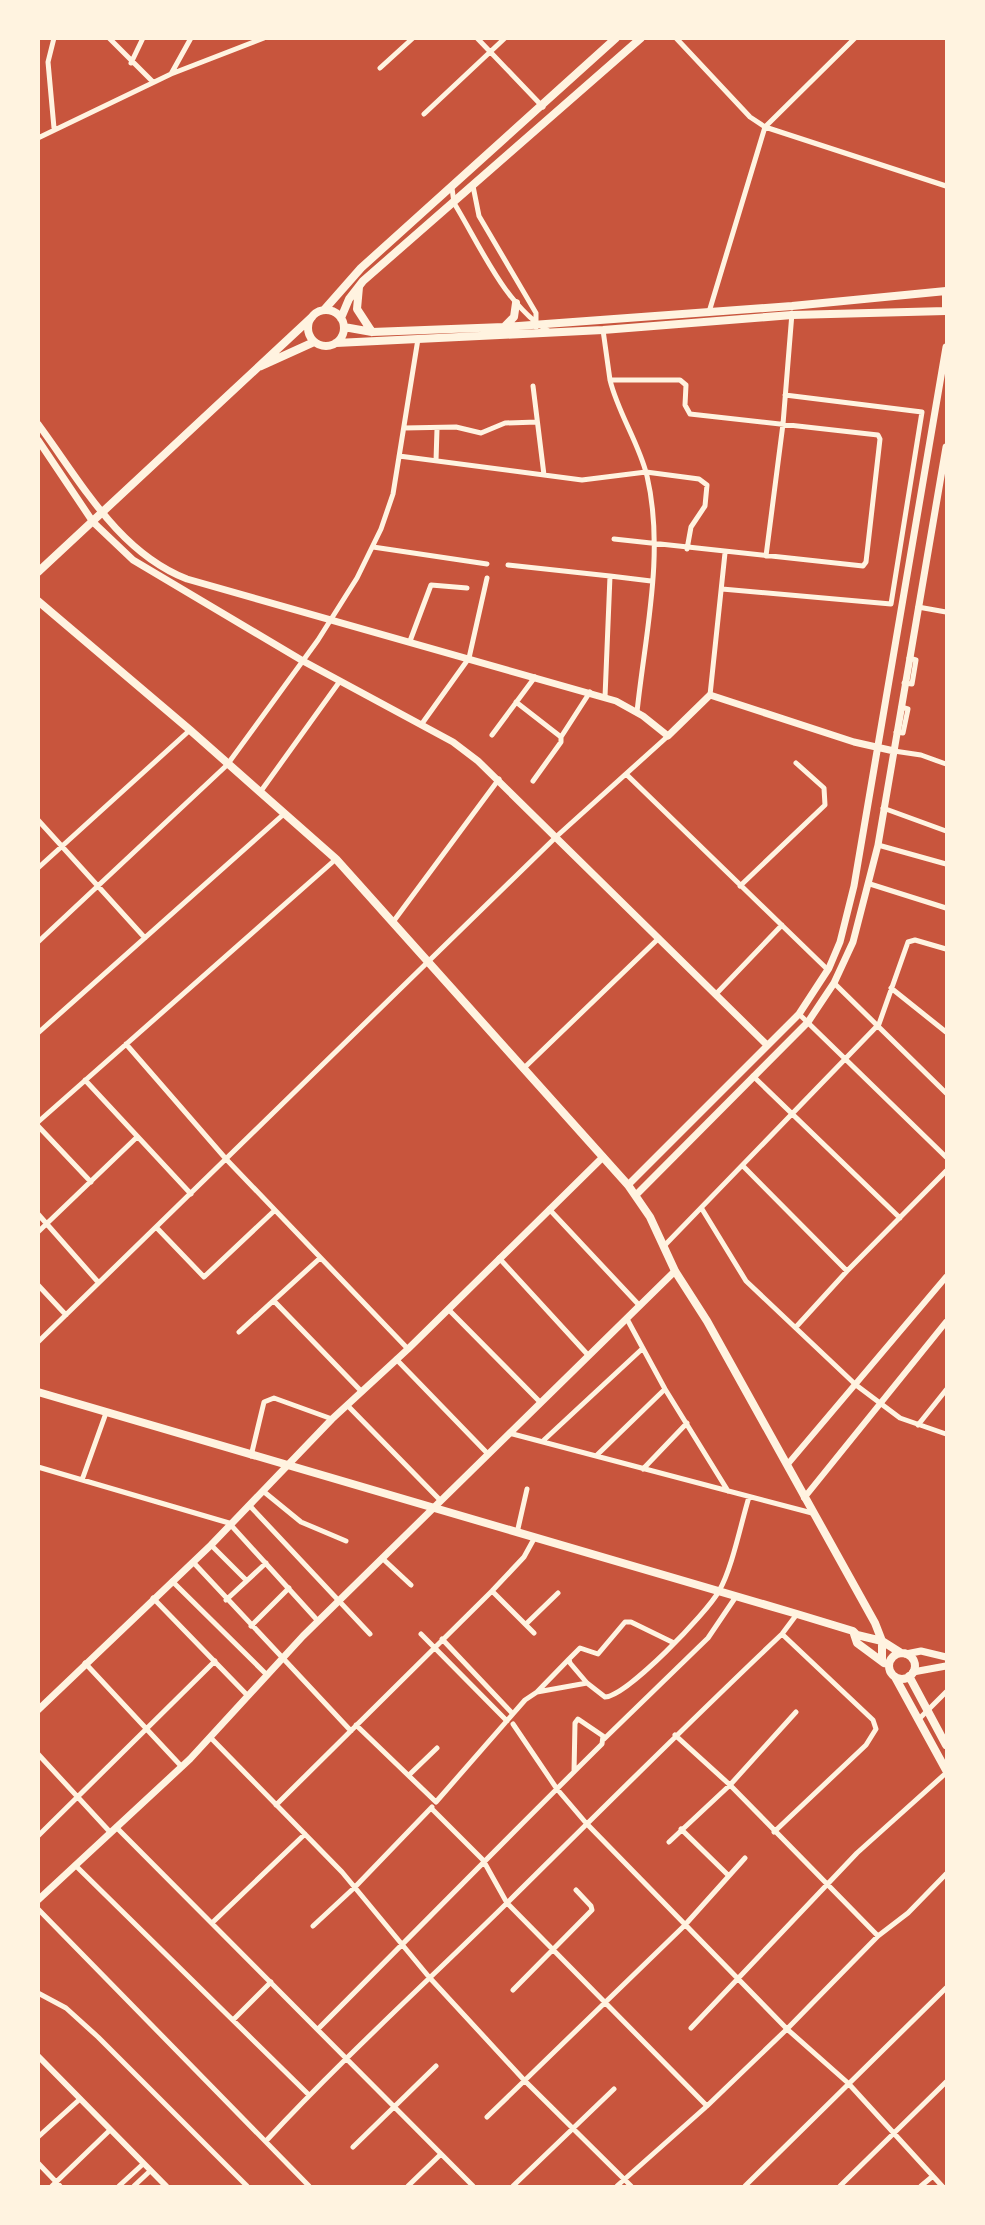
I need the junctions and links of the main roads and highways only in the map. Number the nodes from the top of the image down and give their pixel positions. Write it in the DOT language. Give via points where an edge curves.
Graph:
graph roads {
  1 [pos="617,38"];
  2 [pos="641,38"];
  3 [pos="404,230"];
  4 [pos="412,238"];
  5 [pos="359,285"];
  6 [pos="947,292"];
  7 [pos="516,303"];
  8 [pos="947,309"];
  9 [pos="324,310"];
  10 [pos="792,311"];
  11 [pos="312,317"];
  12 [pos="710,317"];
  13 [pos="342,322"];
  14 [pos="504,327"];
  15 [pos="535,329"];
  16 [pos="372,332"];
  17 [pos="314,342"];
  18 [pos="336,343"];
  19 [pos="947,347"];
  20 [pos="251,370"];
  21 [pos="38,424"];
  22 [pos="38,440"];
  23 [pos="54,445"];
  24 [pos="947,447"];
  25 [pos="46,451"];
  26 [pos="104,513"];
  27 [pos="93,522"];
  28 [pos="38,572"];
  29 [pos="38,601"];
  30 [pos="878,747"];
  31 [pos="894,751"];
  32 [pos="767,1045"];
  33 [pos="603,1157"];
  34 [pos="628,1185"];
  35 [pos="636,1195"];
  36 [pos="675,1271"];
  37 [pos="38,1392"];
  38 [pos="288,1464"];
  39 [pos="434,1508"];
  40 [pos="853,1631"];
  41 [pos="882,1641"];
  42 [pos="904,1654"];
  43 [pos="947,1657"];
  44 [pos="885,1663"];
  45 [pos="947,1666"];
  46 [pos="911,1674"];
  47 [pos="895,1677"];
  48 [pos="38,1710"];
  49 [pos="947,1745"];
  50 [pos="947,1772"];
  51 [pos="39,1897"];
  1 -- 3 [label="main road"];
  2 -- 4 [label="main road"];
  3 -- 4 [label="main road"];
  3 -- 9 [label="main road" via="361,268"];
  4 -- 5 [label="main road"];
  5 -- 13 [label="main road"];
  5 -- 16 [label="main road" via="357,309"];
  6 -- 8 [label="main road"];
  6 -- 10 [label="main road"];
  7 -- 14 [label="main road" via="514,317"];
  8 -- 10 [label="main road"];
  9 -- 11 [label="main road"];
  9 -- 13 [label="main road"];
  10 -- 12 [label="main road"];
  11 -- 17 [label="main road" via="308,330"];
  11 -- 20 [label="main road"];
  12 -- 15 [label="main road"];
  12 -- 15 [label="main road" via="603,330"];
  13 -- 16 [label="main road"];
  13 -- 18 [label="main road" via="342,336"];
  14 -- 15 [label="main road"];
  14 -- 16 [label="main road"];
  15 -- 18 [label="main road"];
  17 -- 18 [label="main road" via="323,346"];
  17 -- 20 [label="main road"];
  19 -- 30 [label="main road"];
  20 -- 26 [label="main road"];
  21 -- 23 [label="main road"];
  22 -- 25 [label="main road"];
  23 -- 25 [label="main road"];
  23 -- 26 [label="main road"];
  24 -- 31 [label="main road"];
  25 -- 27 [label="main road"];
  26 -- 27 [label="main road"];
  26 -- 30 [label="main road" via="133,548 167,571 590,692 637,712 668,736 710,695"];
  27 -- 28 [label="main road"];
  27 -- 32 [label="main road" via="133,560 303,661 453,742 499,779"];
  29 -- 33 [label="main road" via="336,859"];
  30 -- 31 [label="main road"];
  30 -- 32 [label="main road" via="848,915 828,970 799,1014"];
  31 -- 35 [label="main road" via="870,884 853,942 834,983 808,1022"];
  32 -- 34 [label="main road"];
  33 -- 34 [label="main road"];
  33 -- 38 [label="main road"];
  34 -- 35 [label="main road"];
  35 -- 36 [label="main road"];
  36 -- 39 [label="main road"];
  36 -- 41 [label="main road" via="707,1321"];
  37 -- 38 [label="main road"];
  38 -- 39 [label="main road"];
  38 -- 48 [label="main road" via="211,1545"];
  39 -- 40 [label="main road"];
  39 -- 51 [label="main road" via="266,1674 182,1767"];
  40 -- 41 [label="main road"];
  40 -- 44 [label="main road" via="858,1643"];
  41 -- 42 [label="main road"];
  41 -- 44 [label="main road"];
  42 -- 43 [label="main road" via="921,1651"];
  42 -- 44 [label="main road"];
  42 -- 46 [label="main road" via="914,1662"];
  44 -- 47 [label="main road"];
  45 -- 46 [label="main road"];
  46 -- 47 [label="main road"];
  46 -- 49 [label="main road"];
  47 -- 50 [label="main road"];
}
